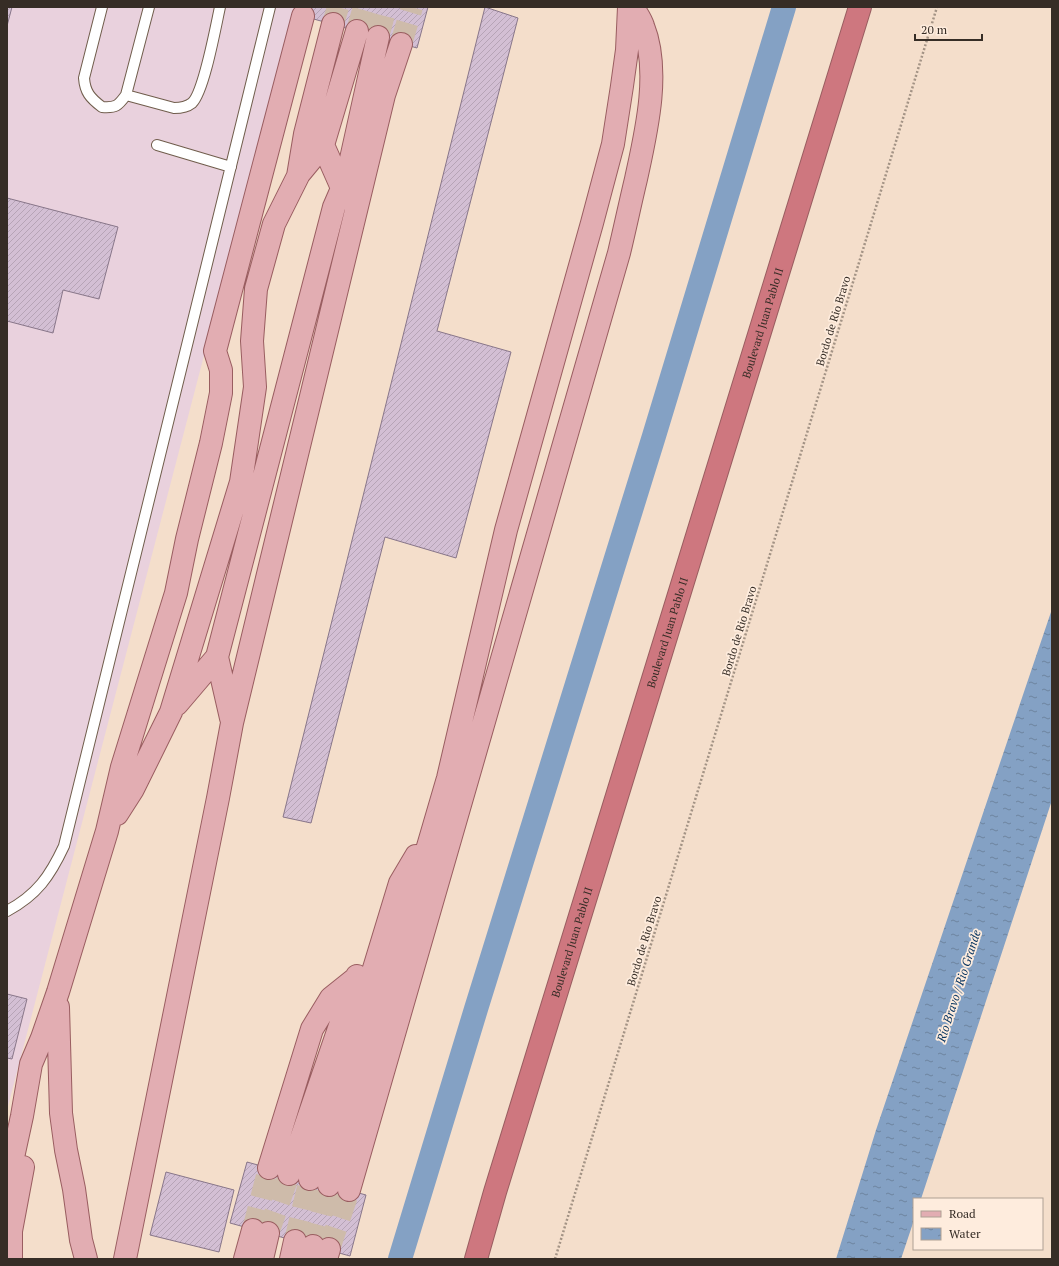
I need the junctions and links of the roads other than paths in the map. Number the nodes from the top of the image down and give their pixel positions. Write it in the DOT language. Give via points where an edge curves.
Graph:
graph roads {
  1 [pos="102,7"];
  2 [pos="149,7"];
  3 [pos="220,7"];
  4 [pos="270,7"];
  5 [pos="629,7"];
  6 [pos="633,7"];
  7 [pos="860,7"];
  8 [pos="303,16"];
  9 [pos="333,24"];
  10 [pos="357,31"];
  11 [pos="378,37"];
  12 [pos="402,44"];
  13 [pos="126,95"];
  14 [pos="323,145"];
  15 [pos="157,146"];
  16 [pos="231,167"];
  17 [pos="298,176"];
  18 [pos="342,188"];
  19 [pos="217,657"];
  20 [pos="171,712"];
  21 [pos="232,723"];
  22 [pos="107,831"];
  23 [pos="432,831"];
  24 [pos="400,883"];
  25 [pos="7,911"];
  26 [pos="58,992"];
  27 [pos="42,1038"];
  28 [pos="279,1171"];
  29 [pos="7,1185"];
  30 [pos="329,1185"];
  31 [pos="11,1259"];
  32 [pos="86,1259"];
  33 [pos="125,1259"];
  34 [pos="245,1259"];
  35 [pos="262,1259"];
  36 [pos="476,1259"];
  1 -- 13 [label="lane" via="84,78 85,88 89,96 102,108 114,108"];
  2 -- 13 [label="lane"];
  3 -- 13 [label="lane" via="209,58 192,102 182,108 174,108"];
  4 -- 16 [label="lane"];
  5 -- 23 [label="main road" via="622,86 613,144 506,530 448,778"];
  6 -- 30 [label="main road" via="643,26 649,48 650,98 647,131 619,253"];
  7 -- 36 [label="highway, Boulevard Juan Pablo II"];
  8 -- 22 [label="main road" via="215,351 221,370 221,393 176,593 122,767"];
  9 -- 17 [label="main road" via="305,134"];
  10 -- 14 [label="main road"];
  11 -- 18 [label="main road" via="347,177"];
  12 -- 21 [label="main road" via="384,95"];
  14 -- 17 [label="main road"];
  14 -- 18 [label="main road"];
  15 -- 16 [label="lane"];
  16 -- 25 [label="lane" via="64,846 42,884 22,903"];
  17 -- 20 [label="main road" via="274,224 256,289 252,341 255,387 241,482"];
  18 -- 19 [label="main road" via="334,207"];
  19 -- 20 [label="main road"];
  19 -- 21 [label="main road"];
  20 -- 22 [label="main road" via="133,789"];
  21 -- 33 [label="main road"];
  22 -- 26 [label="main road"];
  23 -- 24 [label="main road"];
  23 -- 30 [label="main road"];
  24 -- 28 [label="main road" via="373,923 356,978 331,998 312,1029"];
  24 -- 30 [label="main road"];
  26 -- 27 [label="main road"];
  26 -- 32 [label="main road" via="61,1113"];
  27 -- 29 [label="main road" via="31,1064"];
  27 -- 31 [label="main road" via="43,1062 11,1231"];
  34 -- 35 [label="main road" via="261,1231"];
}
